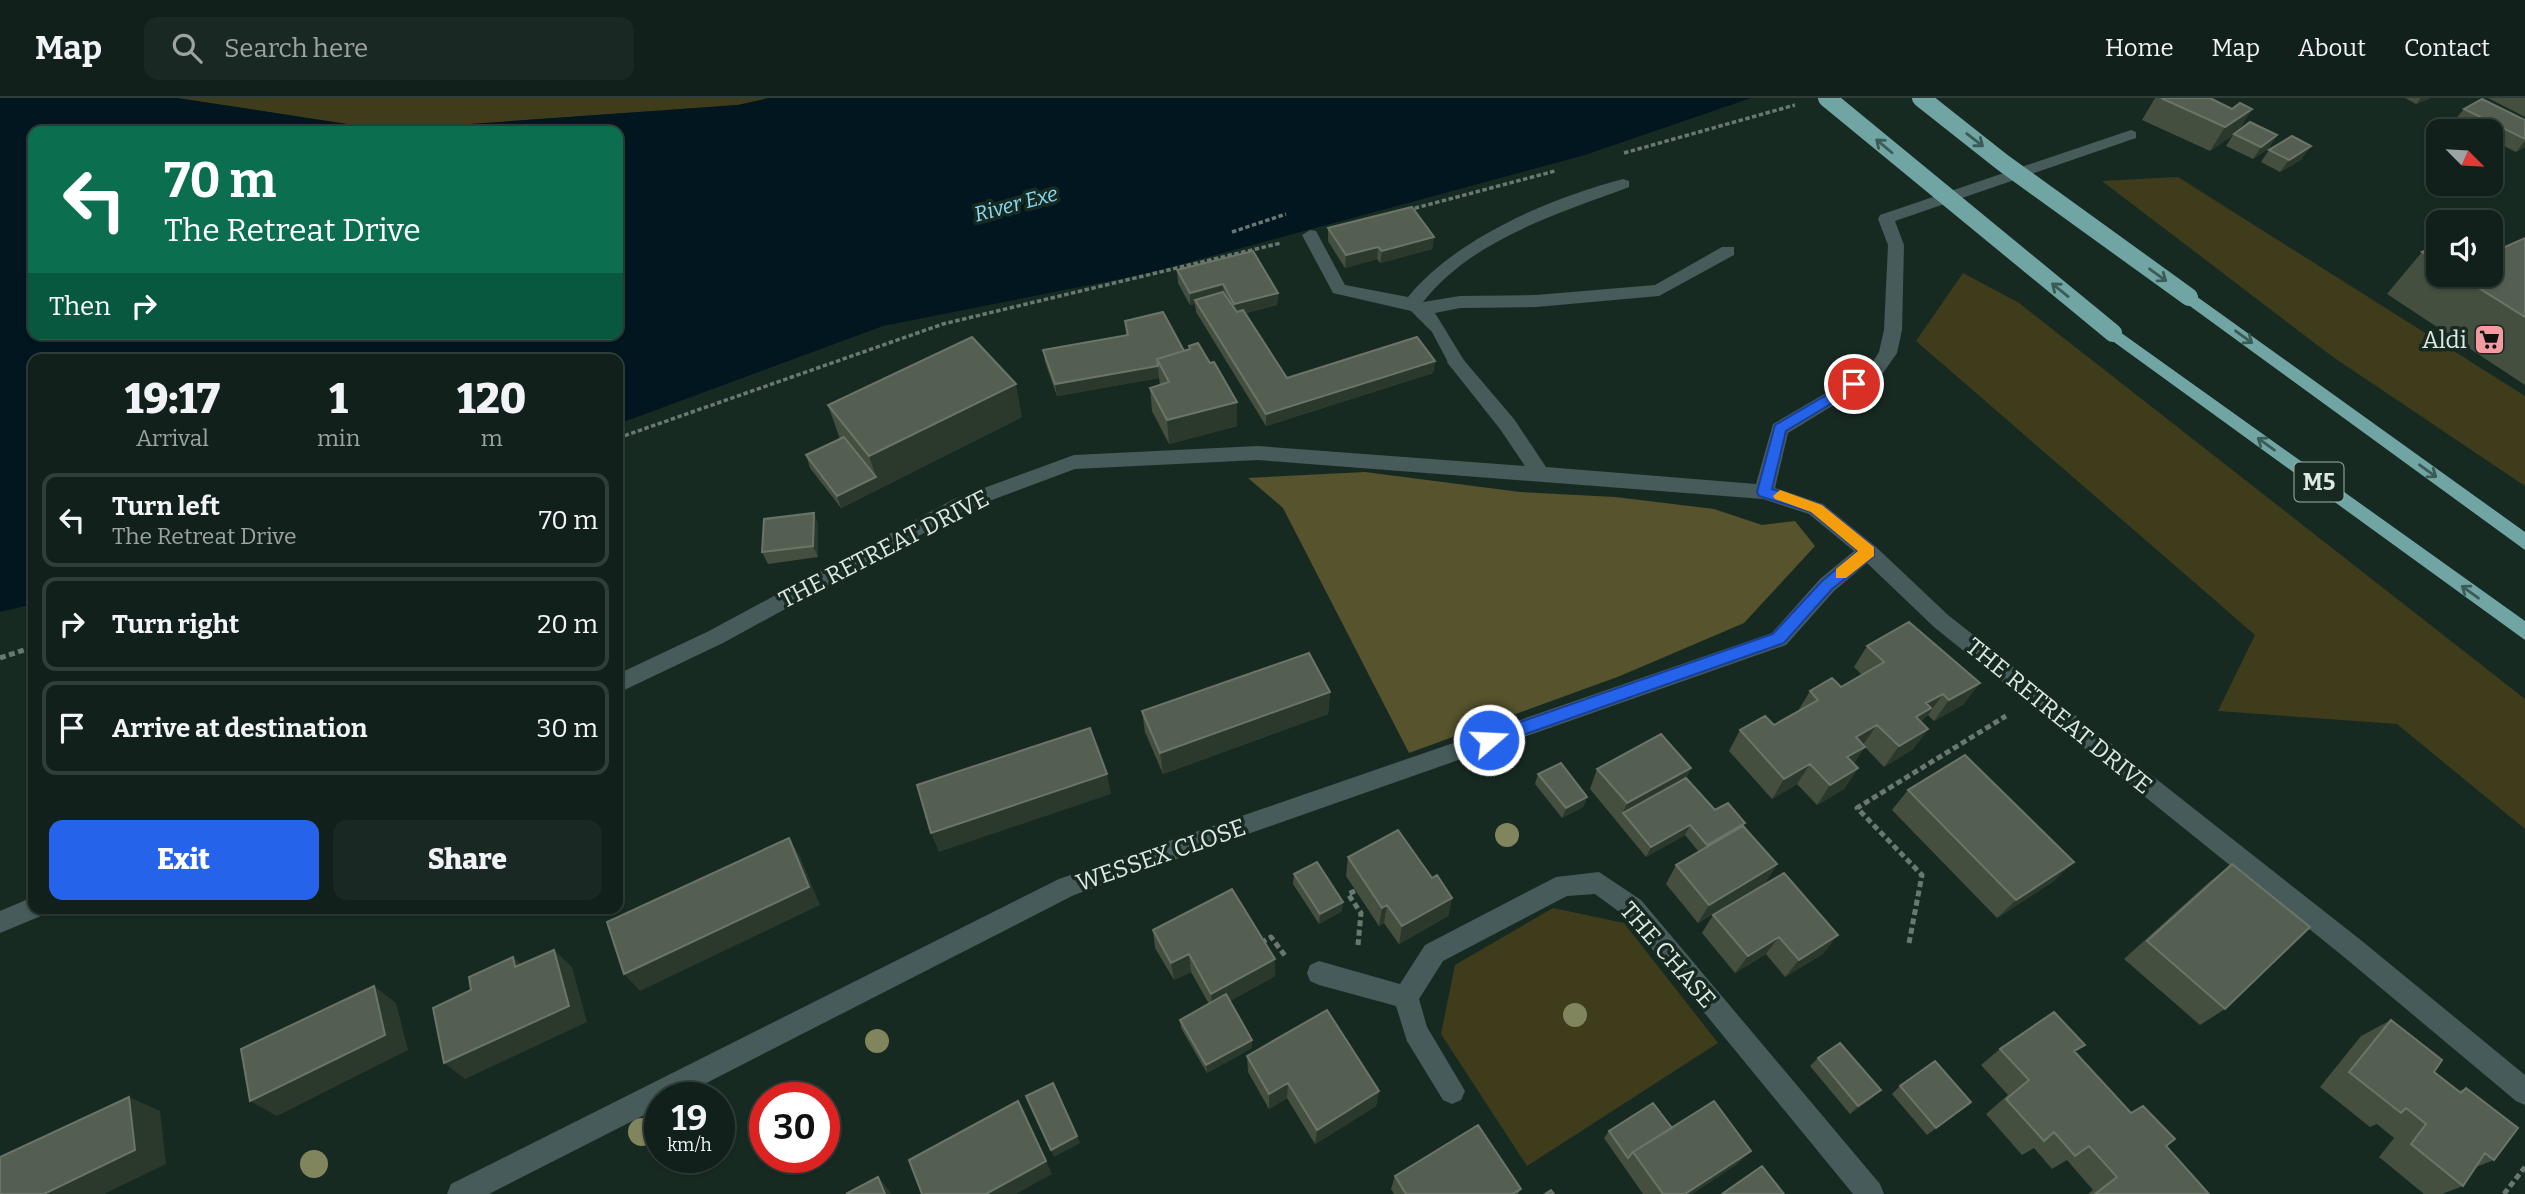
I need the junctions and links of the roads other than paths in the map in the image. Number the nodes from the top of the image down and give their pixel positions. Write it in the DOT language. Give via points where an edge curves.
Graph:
graph roads {
  1 [pos="1827,98"];
  2 [pos="1921,98"];
  3 [pos="2132,135"];
  4 [pos="1623,184"];
  5 [pos="1310,235"];
  6 [pos="1728,251"];
  7 [pos="1416,307"];
  8 [pos="1540,474"];
  9 [pos="1764,492"];
  10 [pos="2525,542"];
  11 [pos="1868,551"];
  12 [pos="2525,632"];
  13 [pos="623,682"];
  14 [pos="28,910"];
  15 [pos="0,922"];
  16 [pos="1319,973"];
  17 [pos="1406,997"];
  18 [pos="1452,1091"];
  19 [pos="2525,1092"];
  20 [pos="461,1194"];
  21 [pos="1870,1194"];
  12 -- 1 [label="highway, M5, one-way, bridge" via="2113,333"];
  2 -- 10 [label="highway, one-way, bridge" via="2002,162"];
  3 -- 9 [label="street" via="1886,219 1896,245 1888,353 1875,372 1780,429"];
  4 -- 7 [label="street" via="1527,220 1460,257 1424,285"];
  5 -- 7 [label="street" via="1339,289"];
  6 -- 7 [label="street" via="1659,290"];
  7 -- 8 [label="street" via="1444,338 1456,362 1507,424"];
  8 -- 9 [label="street, THE RETREAT DRIVE"];
  8 -- 13 [label="street, THE RETREAT DRIVE" via="1258,453 1074,462 961,504 716,637"];
  9 -- 11 [label="street, THE RETREAT DRIVE" via="1816,509"];
  11 -- 19 [label="street, THE RETREAT DRIVE" via="1941,621"];
  11 -- 20 [label="street, WESSEX CLOSE" via="1827,585 1779,639 1068,887"];
  14 -- 15 [label="street"];
  16 -- 17 [label="street"];
  17 -- 18 [label="street" via="1416,1032"];
  17 -- 21 [label="street, THE CHASE" via="1434,953 1564,885 1599,883 1633,908"];
}
